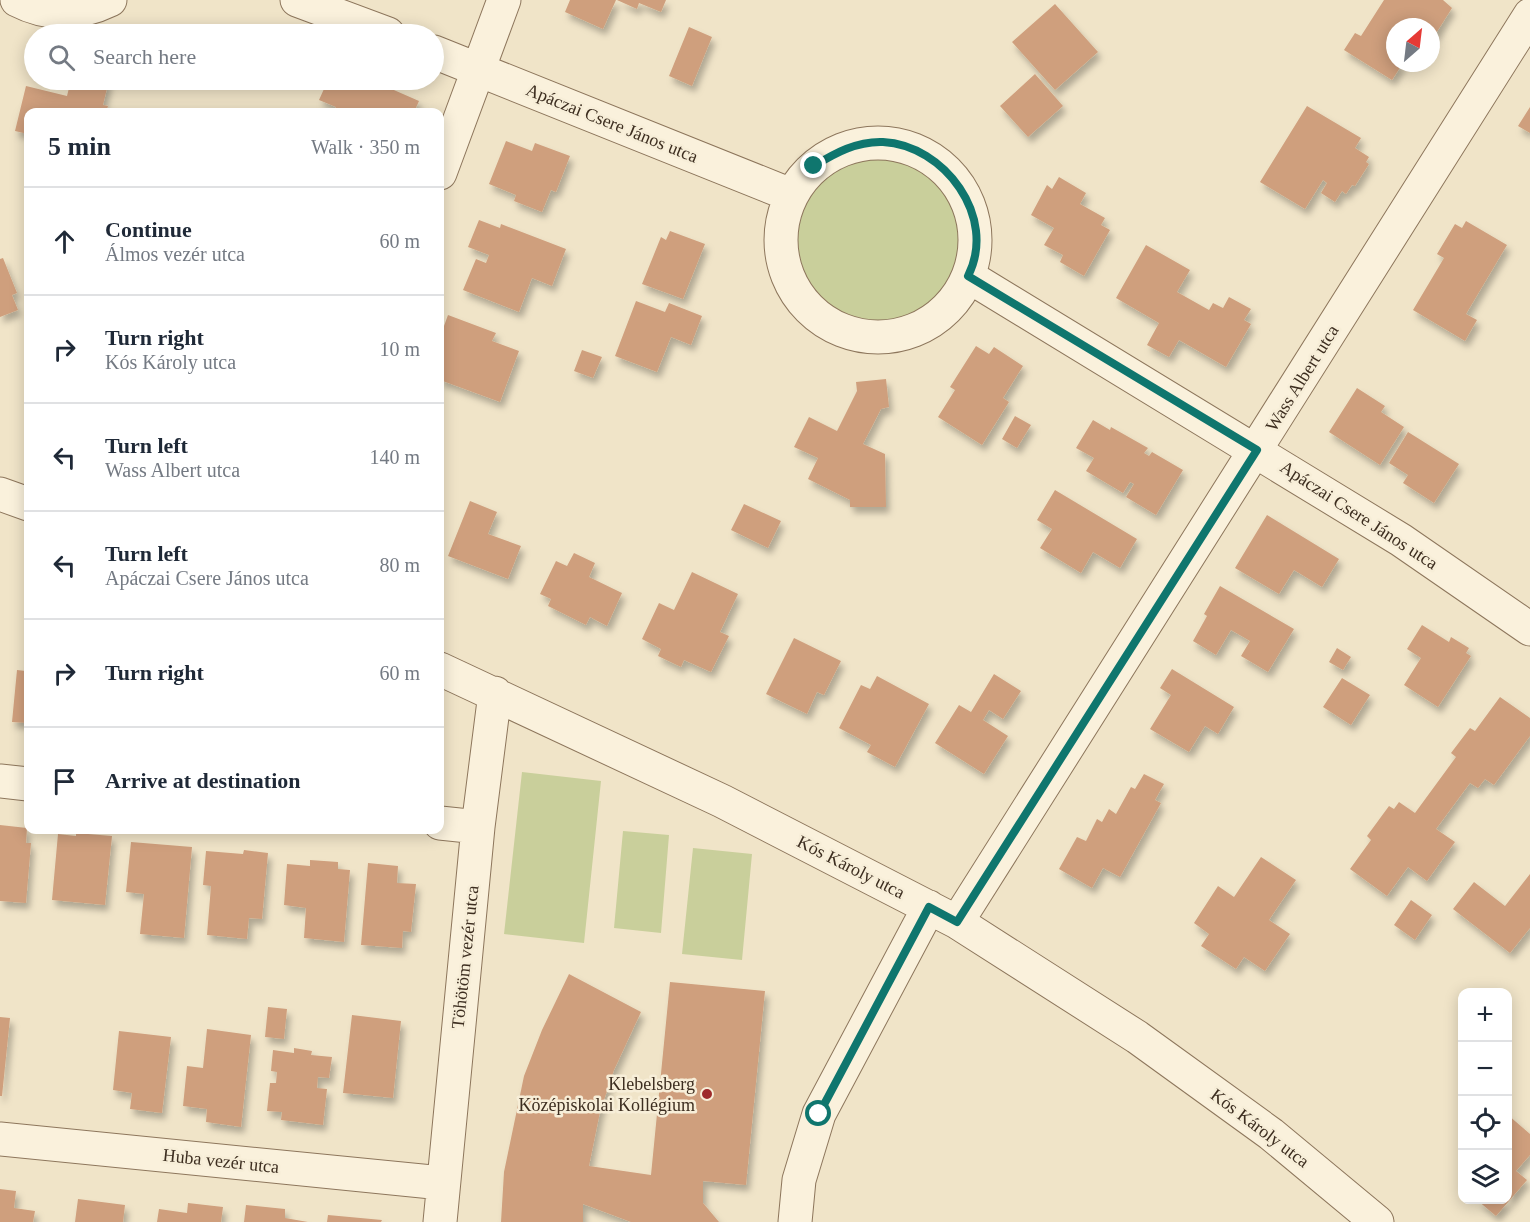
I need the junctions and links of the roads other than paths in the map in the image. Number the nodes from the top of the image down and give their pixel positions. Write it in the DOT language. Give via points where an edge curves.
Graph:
graph roads {
  1 [pos="17,0"];
  2 [pos="110,0"];
  3 [pos="297,0"];
  4 [pos="504,0"];
  5 [pos="1530,15"];
  6 [pos="361,24"];
  7 [pos="444,56"];
  8 [pos="478,69"];
  9 [pos="444,162"];
  10 [pos="791,195"];
  11 [pos="968,276"];
  12 [pos="1257,450"];
  13 [pos="0,494"];
  14 [pos="24,503"];
  15 [pos="1530,629"];
  16 [pos="444,671"];
  17 [pos="495,693"];
  18 [pos="0,781"];
  19 [pos="24,784"];
  20 [pos="444,823"];
  21 [pos="478,827"];
  22 [pos="929,907"];
  23 [pos="957,922"];
  24 [pos="0,1139"];
  25 [pos="442,1183"];
  26 [pos="440,1222"];
  27 [pos="795,1222"];
  28 [pos="1377,1222"];
  1 -- 2 [label="street" via="33,8 63,13 93,8"];
  3 -- 6 [label="street"];
  4 -- 8 [label="street"];
  5 -- 12 [label="street, Wass Albert utca"];
  7 -- 8 [label="street, Apáczai Csere János utca"];
  8 -- 9 [label="street"];
  8 -- 10 [label="street, Apáczai Csere János utca"];
  10 -- 11 [label="street" via="814,166 846,147 883,142 919,151 949,172 969,203 976,240"];
  10 -- 11 [label="street" via="781,225 782,257 792,287 811,312 838,329 868,338 900,336 929,324 954,303"];
  11 -- 12 [label="street, Apáczai Csere János utca"];
  12 -- 15 [label="street, Apáczai Csere János utca" via="1401,540"];
  12 -- 23 [label="street, Wass Albert utca"];
  13 -- 14 [label="street"];
  16 -- 17 [label="street, Kós Károly utca"];
  17 -- 21 [label="street, Töhötöm vezér utca"];
  17 -- 22 [label="street, Kós Károly utca" via="722,801"];
  18 -- 19 [label="street"];
  20 -- 21 [label="street"];
  21 -- 25 [label="street, Töhötöm vezér utca"];
  22 -- 23 [label="street, Kós Károly utca"];
  22 -- 27 [label="street" via="819,1114 799,1180"];
  23 -- 28 [label="street, Kós Károly utca" via="1137,1037 1272,1134"];
  24 -- 25 [label="street, Huba vezér utca"];
  25 -- 26 [label="street, Töhötöm vezér utca"];
}
